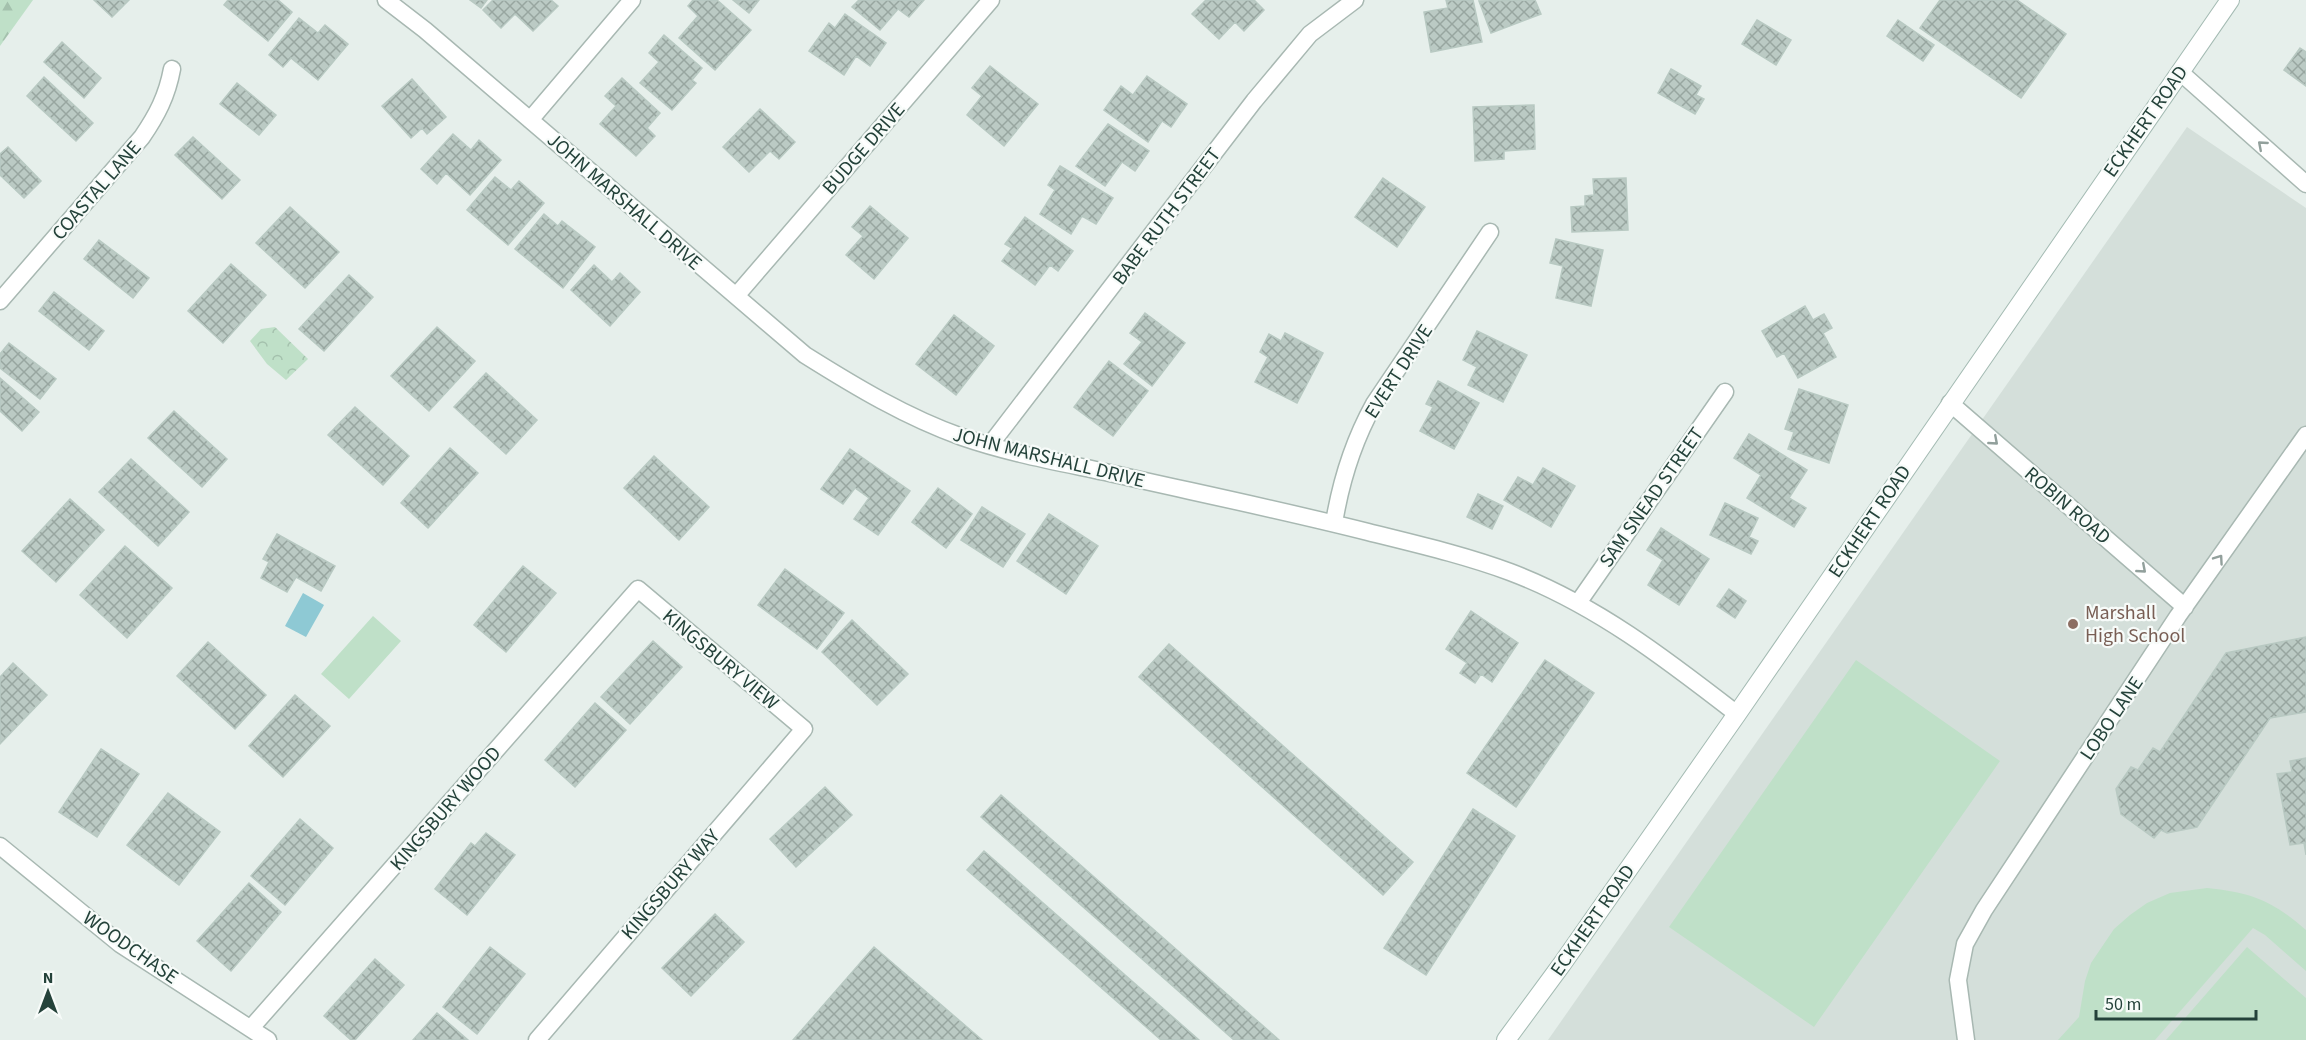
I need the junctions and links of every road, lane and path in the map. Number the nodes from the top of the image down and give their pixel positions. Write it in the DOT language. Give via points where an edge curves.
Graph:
graph roads {
  1 [pos="386,0"];
  2 [pos="632,0"];
  3 [pos="991,0"];
  4 [pos="1355,0"];
  5 [pos="2230,0"];
  6 [pos="172,69"];
  7 [pos="2180,72"];
  8 [pos="530,120"];
  9 [pos="2306,183"];
  10 [pos="1490,232"];
  11 [pos="736,297"];
  12 [pos="0,301"];
  13 [pos="1725,392"];
  14 [pos="1950,403"];
  15 [pos="2306,435"];
  16 [pos="990,445"];
  17 [pos="1334,523"];
  18 [pos="638,589"];
  19 [pos="1578,603"];
  20 [pos="2185,607"];
  21 [pos="1737,714"];
  22 [pos="804,729"];
  23 [pos="0,846"];
  24 [pos="251,1028"];
  25 [pos="268,1040"];
  26 [pos="537,1040"];
  27 [pos="1506,1040"];
  28 [pos="1966,1040"];
  1 -- 8 [label="street, JOHN MARSHALL DRIVE"];
  2 -- 8 [label="street"];
  3 -- 11 [label="street, BUDGE DRIVE"];
  4 -- 16 [label="street, BABE RUTH STREET" via="1310,34 1254,101"];
  5 -- 7 [label="main road, ECKHERT ROAD"];
  6 -- 12 [label="street, COASTAL LANE" via="160,111 142,137"];
  9 -- 7 [label="street, one-way"];
  7 -- 14 [label="main road, ECKHERT ROAD"];
  8 -- 11 [label="street, JOHN MARSHALL DRIVE"];
  10 -- 17 [label="street, EVERT DRIVE" via="1363,424 1346,466"];
  11 -- 16 [label="street, JOHN MARSHALL DRIVE" via="805,355 862,391 908,416"];
  13 -- 19 [label="street, SAM SNEAD STREET"];
  14 -- 20 [label="street, ROBIN ROAD, one-way"];
  14 -- 21 [label="main road, ECKHERT ROAD"];
  20 -- 15 [label="street, LOBO LANE, one-way"];
  16 -- 17 [label="street, JOHN MARSHALL DRIVE"];
  17 -- 19 [label="street, JOHN MARSHALL DRIVE" via="1481,562"];
  18 -- 22 [label="street, KINGSBURY VIEW"];
  18 -- 24 [label="street, KINGSBURY WOOD"];
  19 -- 21 [label="street, JOHN MARSHALL DRIVE" via="1675,666"];
  20 -- 28 [label="street, LOBO LANE" via="1965,944 1958,980"];
  21 -- 27 [label="main road, ECKHERT ROAD"];
  22 -- 26 [label="street, KINGSBURY WAY"];
  23 -- 24 [label="street, WOODCHASE" via="120,944"];
  24 -- 25 [label="street, WOODCHASE"];
}
